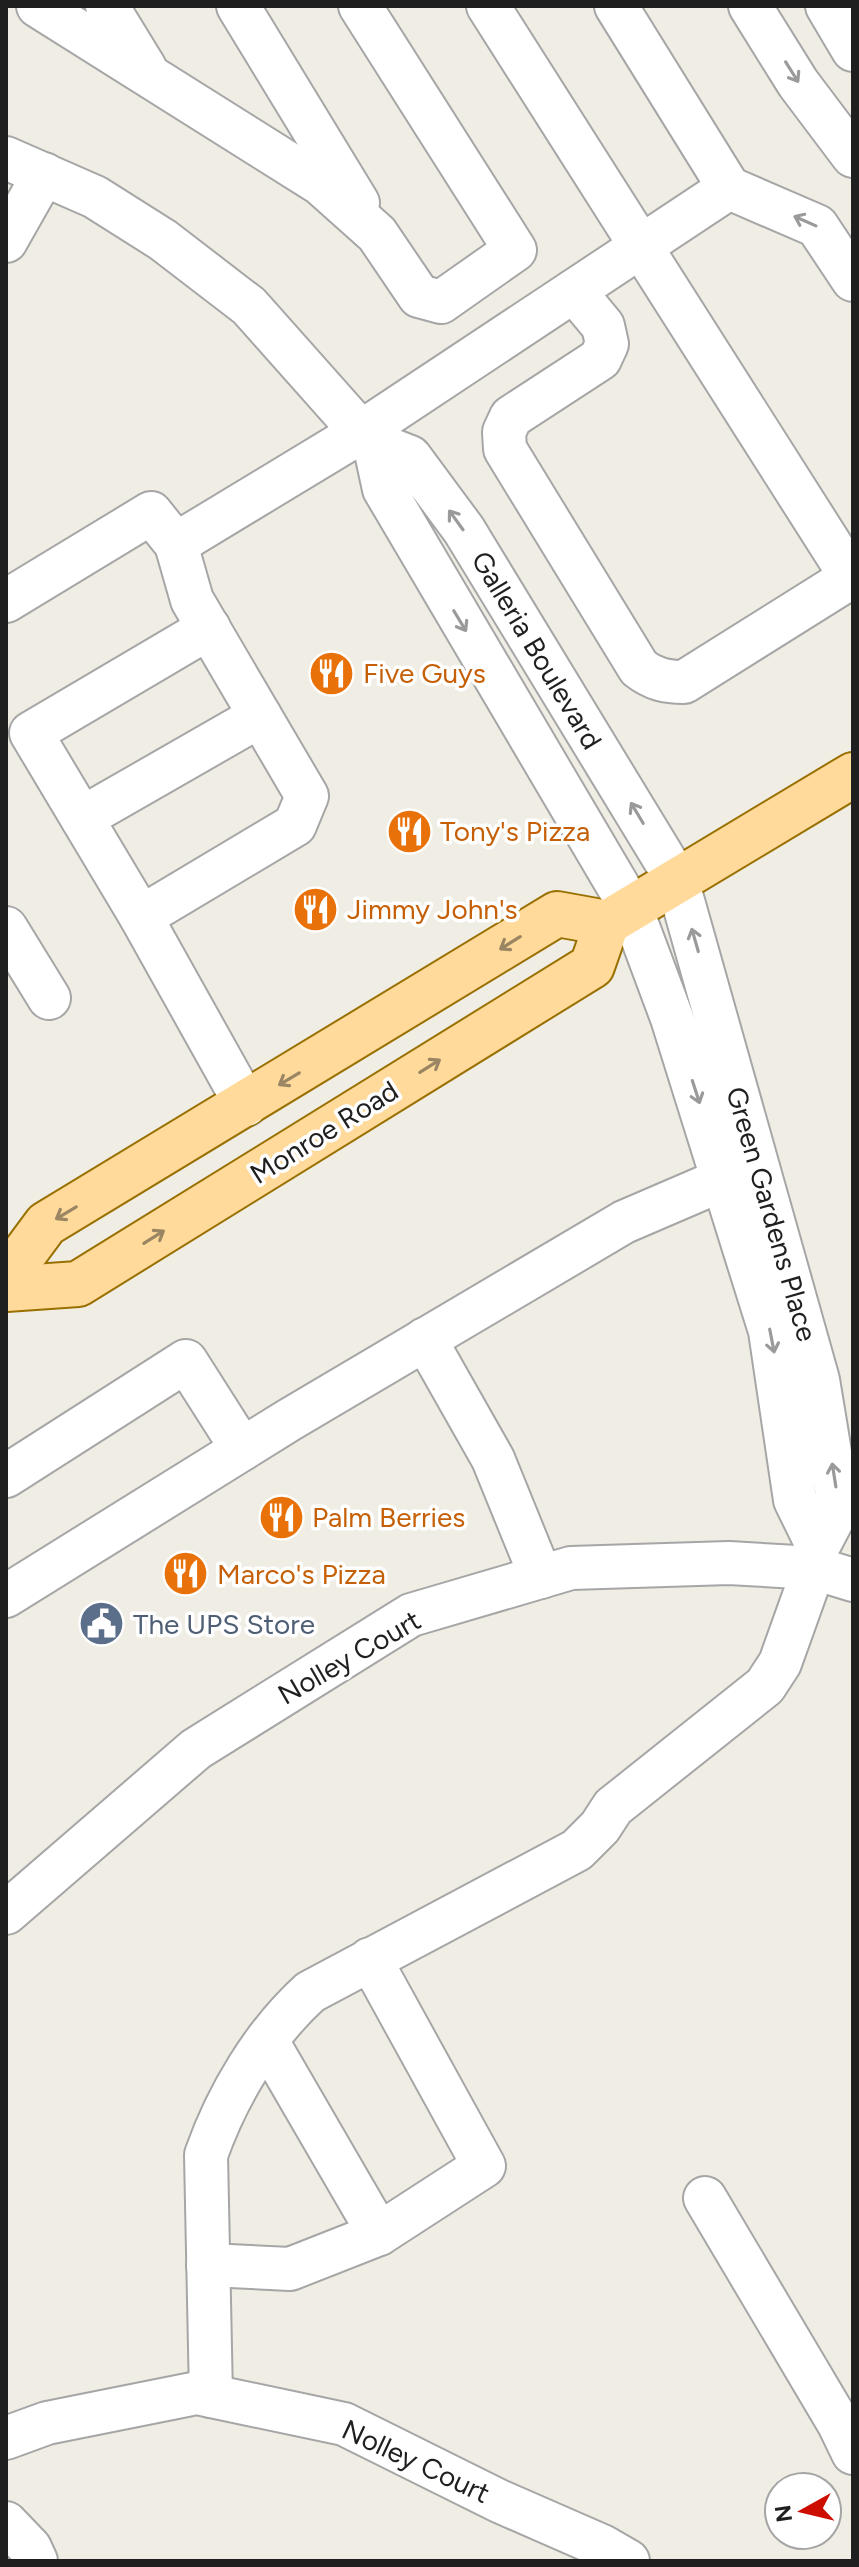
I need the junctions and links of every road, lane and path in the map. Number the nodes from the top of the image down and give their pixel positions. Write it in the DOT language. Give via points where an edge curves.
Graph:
graph roads {
  1 [pos="38,6"];
  2 [pos="107,6"];
  3 [pos="238,6"];
  4 [pos="360,6"];
  5 [pos="488,6"];
  6 [pos="616,6"];
  7 [pos="750,6"];
  8 [pos="827,6"];
  9 [pos="853,50"];
  10 [pos="149,76"];
  11 [pos="853,156"];
  12 [pos="6,158"];
  13 [pos="44,174"];
  14 [pos="729,188"];
  15 [pos="377,234"];
  16 [pos="6,241"];
  17 [pos="642,246"];
  18 [pos="515,250"];
  19 [pos="853,280"];
  20 [pos="561,299"];
  21 [pos="368,438"];
  22 [pos="176,544"];
  23 [pos="852,577"];
  24 [pos="6,601"];
  25 [pos="209,628"];
  26 [pos="260,716"];
  27 [pos="853,775"];
  28 [pos="82,818"];
  29 [pos="677,880"];
  30 [pos="619,915"];
  31 [pos="141,917"];
  32 [pos="6,928"];
  33 [pos="49,998"];
  34 [pos="246,1105"];
  35 [pos="724,1179"];
  36 [pos="6,1278"];
  37 [pos="6,1289"];
  38 [pos="425,1339"];
  39 [pos="838,1403"];
  40 [pos="242,1449"];
  41 [pos="6,1476"];
  42 [pos="828,1565"];
  43 [pos="541,1577"];
  44 [pos="9,1586"];
  45 [pos="6,1913"];
  46 [pos="370,1959"];
  47 [pos="267,2041"];
  48 [pos="705,2198"];
  49 [pos="379,2234"];
  50 [pos="208,2265"];
  51 [pos="211,2396"];
  52 [pos="6,2438"];
  53 [pos="853,2453"];
  54 [pos="6,2523"];
  55 [pos="36,2561"];
  56 [pos="628,2561"];
  1 -- 10 [label="street"];
  2 -- 10 [label="street"];
  3 -- 15 [label="street"];
  4 -- 18 [label="street"];
  5 -- 17 [label="street"];
  6 -- 14 [label="street"];
  7 -- 11 [label="street, one-way" via="798,83"];
  8 -- 9 [label="street"];
  10 -- 15 [label="street" via="321,184"];
  12 -- 13 [label="street, Galleria Boulevard"];
  13 -- 16 [label="street"];
  13 -- 21 [label="street, Galleria Boulevard" via="95,197 163,240 249,306"];
  14 -- 17 [label="street"];
  19 -- 14 [label="street, one-way" via="817,226"];
  15 -- 18 [label="street" via="419,296 441,302"];
  17 -- 20 [label="street"];
  17 -- 23 [label="street"];
  18 -- 20 [label="street"];
  20 -- 21 [label="street"];
  20 -- 23 [label="street" via="603,326 607,344 600,359 511,417 504,432 505,449 639,668 651,677 684,682"];
  21 -- 22 [label="street"];
  29 -- 21 [label="street, Galleria Boulevard, one-way" via="464,530 410,457"];
  21 -- 30 [label="street, Galleria Boulevard, one-way" via="384,489"];
  22 -- 24 [label="street" via="151,513"];
  22 -- 25 [label="street" via="192,600"];
  25 -- 26 [label="street"];
  25 -- 28 [label="street" via="31,733"];
  26 -- 28 [label="street"];
  26 -- 31 [label="street" via="307,796 295,825"];
  27 -- 29 [label="main road"];
  28 -- 31 [label="street"];
  29 -- 30 [label="main road"];
  39 -- 29 [label="street, Green Gardens Place, one-way" via="818,1380"];
  30 -- 34 [label="main road, one-way" via="557,914"];
  30 -- 35 [label="street, Green Gardens Place, one-way" via="672,1018"];
  37 -- 30 [label="main road, Monroe Road, one-way" via="78,1284 592,966"];
  31 -- 34 [label="street"];
  32 -- 33 [label="street"];
  34 -- 36 [label="main road, one-way" via="46,1224"];
  35 -- 38 [label="street" via="624,1222"];
  35 -- 42 [label="street, Green Gardens Place, one-way" via="770,1331 795,1500"];
  38 -- 40 [label="street"];
  38 -- 43 [label="street" via="493,1459"];
  42 -- 39 [label="street, Green Gardens Place, one-way" via="839,1507"];
  40 -- 41 [label="street" via="186,1361"];
  40 -- 44 [label="street"];
  42 -- 43 [label="street, Nolley Court" via="571,1568"];
  42 -- 46 [label="street" via="765,1686 613,1807 577,1850"];
  43 -- 45 [label="street, Nolley Court" via="411,1615 196,1749"];
  46 -- 47 [label="street" via="310,1992"];
  46 -- 49 [label="street" via="484,2166"];
  47 -- 49 [label="street"];
  47 -- 50 [label="street" via="219,2119 206,2155"];
  48 -- 53 [label="street"];
  49 -- 50 [label="street" via="290,2269"];
  50 -- 51 [label="street"];
  51 -- 52 [label="street, Nolley Court" via="197,2393 47,2423"];
  51 -- 56 [label="street, Nolley Court" via="344,2424"];
  54 -- 55 [label="street"];
}
